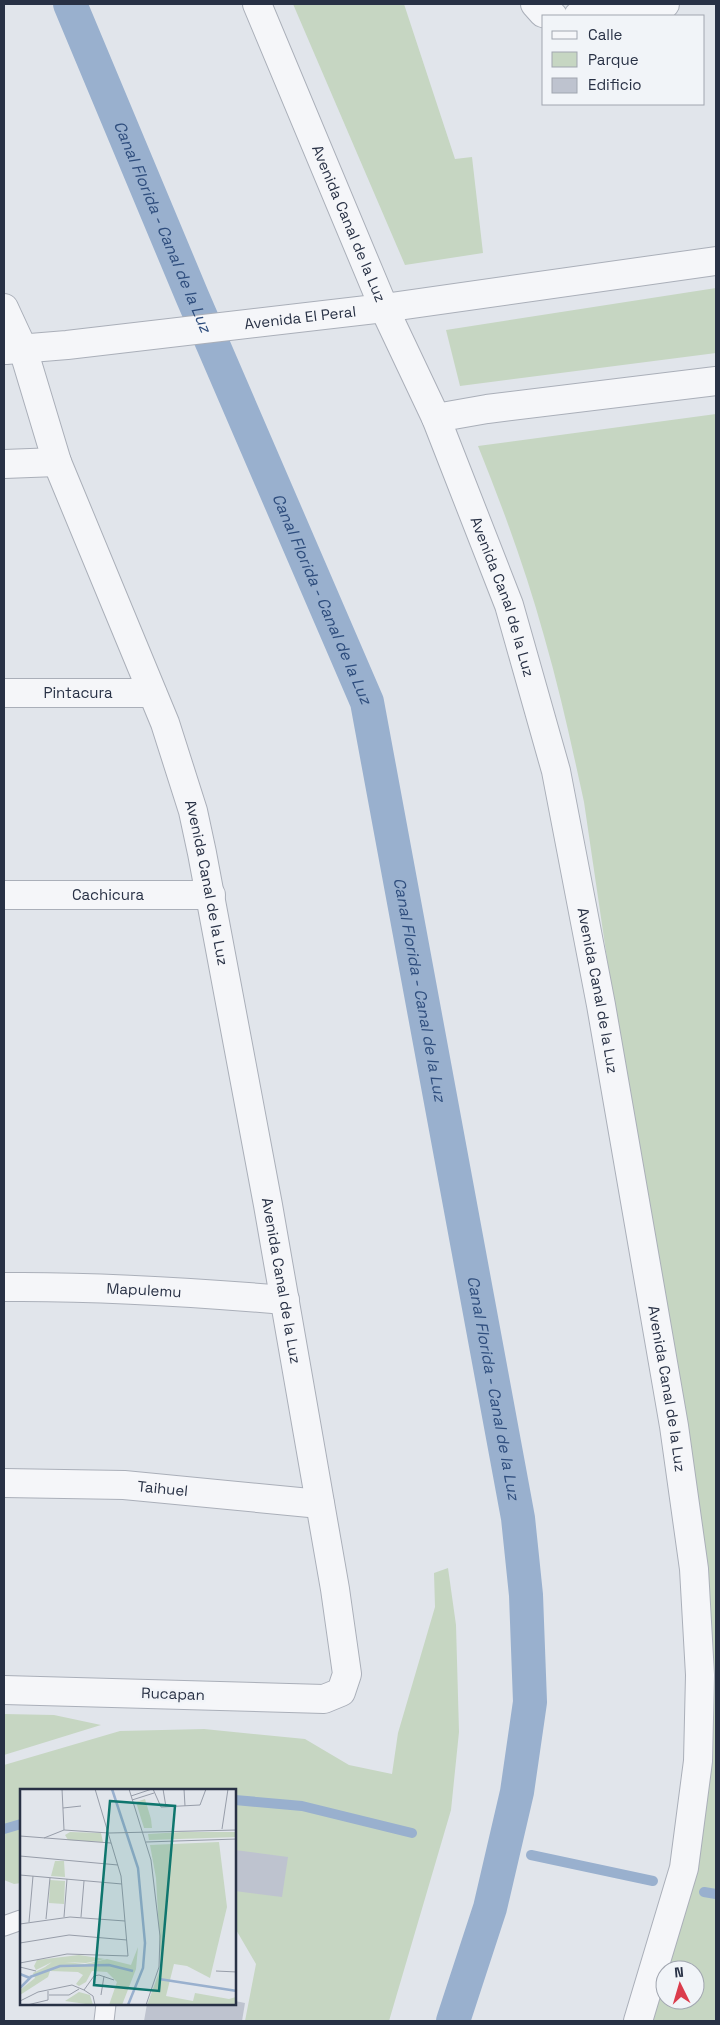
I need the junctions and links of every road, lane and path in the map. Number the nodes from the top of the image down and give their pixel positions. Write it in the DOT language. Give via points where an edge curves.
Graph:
graph roads {
  1 [pos="258,4"];
  2 [pos="665,4"];
  3 [pos="614,7"];
  4 [pos="582,15"];
  5 [pos="716,261"];
  6 [pos="4,308"];
  7 [pos="384,308"];
  8 [pos="13,350"];
  9 [pos="716,381"];
  10 [pos="436,418"];
  11 [pos="57,462"];
  12 [pos="4,464"];
  13 [pos="4,693"];
  14 [pos="152,693"];
  15 [pos="4,895"];
  16 [pos="211,895"];
  17 [pos="4,1287"];
  18 [pos="285,1300"];
  19 [pos="4,1483"];
  20 [pos="320,1504"];
  21 [pos="4,1690"];
  22 [pos="341,1692"];
  23 [pos="20,1920"];
  24 [pos="4,1926"];
  25 [pos="106,2005"];
  26 [pos="104,2021"];
  27 [pos="638,2021"];
  1 -- 7 [label="street, Avenida Canal de la Luz"];
  2 -- 3 [label="street"];
  3 -- 4 [label="street"];
  5 -- 7 [label="street, Avenida El Peral"];
  6 -- 8 [label="street, Avenida Canal de la Luz"];
  7 -- 8 [label="street, Avenida El Peral"];
  7 -- 10 [label="street, Avenida Canal de la Luz"];
  8 -- 11 [label="street, Avenida Canal de la Luz"];
  9 -- 10 [label="street"];
  10 -- 27 [label="street, Avenida Canal de la Luz" via="509,605 556,771 601,1005 674,1426 694,1569 700,1675 698,1761 684,1868"];
  11 -- 12 [label="street"];
  11 -- 14 [label="street, Avenida Canal de la Luz"];
  13 -- 14 [label="street, Pintacura"];
  14 -- 16 [label="street, Avenida Canal de la Luz" via="193,811"];
  15 -- 16 [label="street, Cachicura"];
  16 -- 18 [label="street, Avenida Canal de la Luz"];
  17 -- 18 [label="street, Mapulemu" via="125,1288"];
  18 -- 20 [label="street, Avenida Canal de la Luz"];
  19 -- 20 [label="street, Taihuel" via="124,1485"];
  20 -- 22 [label="street, Avenida Canal de la Luz" via="347,1674"];
  21 -- 22 [label="street, Rucapan" via="324,1699"];
  23 -- 24 [label="lane"];
  25 -- 26 [label="lane"];
}
